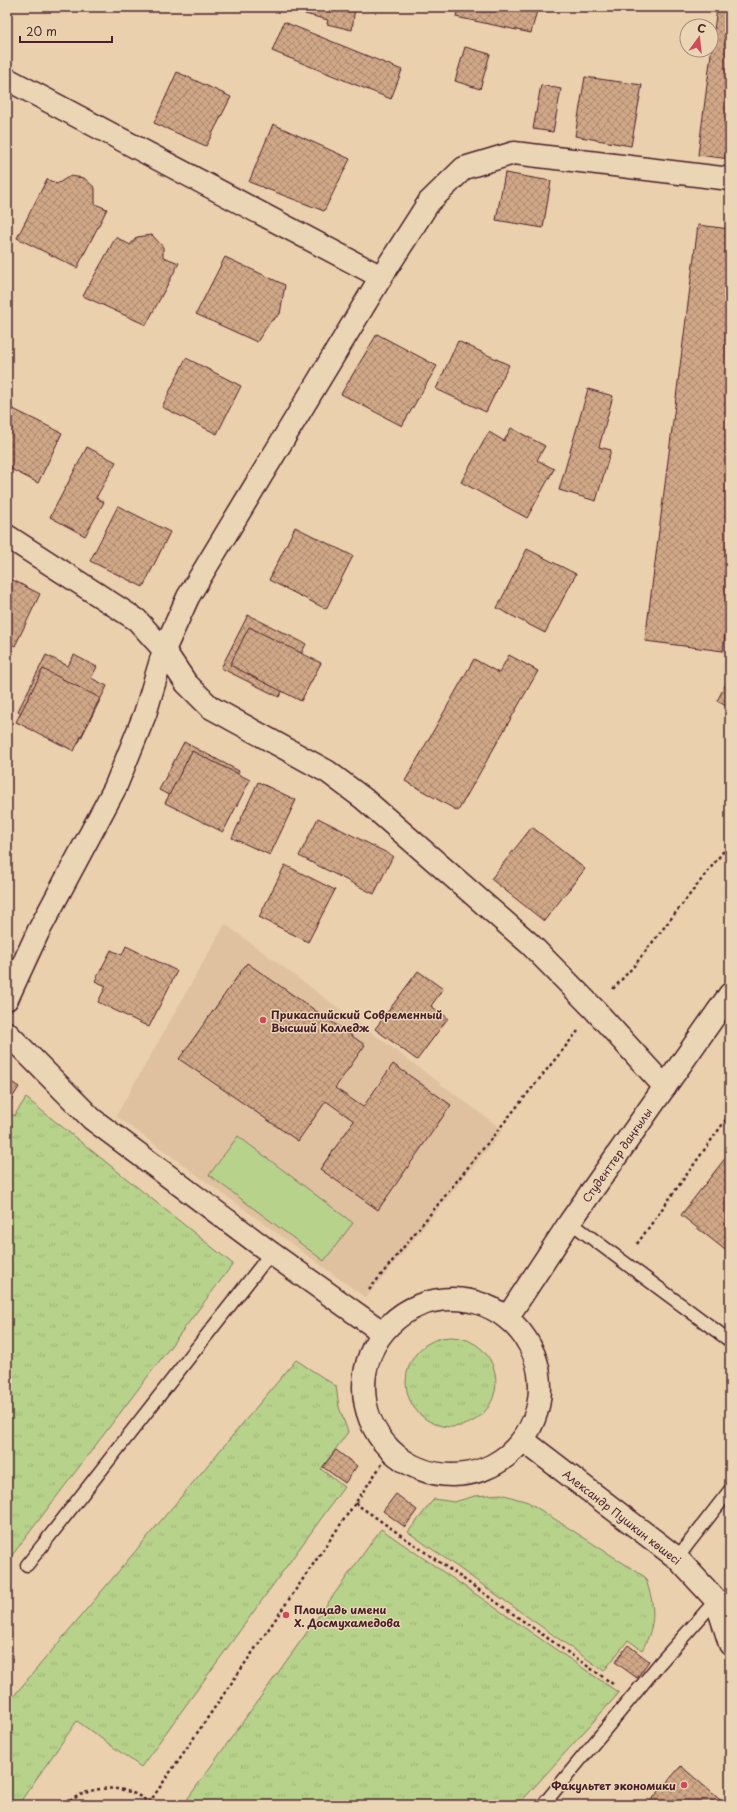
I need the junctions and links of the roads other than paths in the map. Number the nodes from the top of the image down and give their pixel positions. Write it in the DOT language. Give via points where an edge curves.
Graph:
graph roads {
  1 [pos="7,80"];
  2 [pos="730,179"];
  3 [pos="381,277"];
  4 [pos="7,536"];
  5 [pos="164,650"];
  6 [pos="730,994"];
  7 [pos="7,999"];
  8 [pos="7,1033"];
  9 [pos="665,1087"];
  10 [pos="570,1222"];
  11 [pos="270,1253"];
  12 [pos="507,1318"];
  13 [pos="382,1332"];
  14 [pos="730,1341"];
  15 [pos="523,1440"];
  16 [pos="730,1490"];
  17 [pos="677,1558"];
  18 [pos="27,1565"];
  19 [pos="716,1600"];
  20 [pos="730,1644"];
  21 [pos="543,1805"];
  1 -- 3 [label="street"];
  2 -- 3 [label="street" via="514,153 464,168 429,202"];
  3 -- 5 [label="street" via="188,597"];
  4 -- 5 [label="street" via="136,620"];
  5 -- 7 [label="street" via="145,714 115,788 38,932"];
  5 -- 9 [label="street" via="186,683 210,707 328,772 364,799 530,944"];
  6 -- 9 [label="street, Студенттер даңғылы"];
  8 -- 11 [label="street" via="92,1119"];
  9 -- 10 [label="street, Студенттер даңғылы"];
  10 -- 12 [label="street, Студенттер даңғылы"];
  10 -- 14 [label="lane"];
  11 -- 13 [label="street"];
  11 -- 18 [label="lane"];
  12 -- 13 [label="street" via="481,1303 451,1299 422,1304 400,1315"];
  12 -- 15 [label="street" via="524,1335 535,1354 540,1375 538,1409"];
  13 -- 15 [label="street" via="365,1369 364,1398 373,1427 391,1451 415,1468 444,1475 474,1473 502,1461"];
  15 -- 17 [label="street, Александр Пушкин көшесі"];
  16 -- 17 [label="lane"];
  17 -- 19 [label="street, Александр Пушкин көшесі"];
  19 -- 20 [label="street, Александр Пушкин көшесі"];
  19 -- 21 [label="lane"];
}
